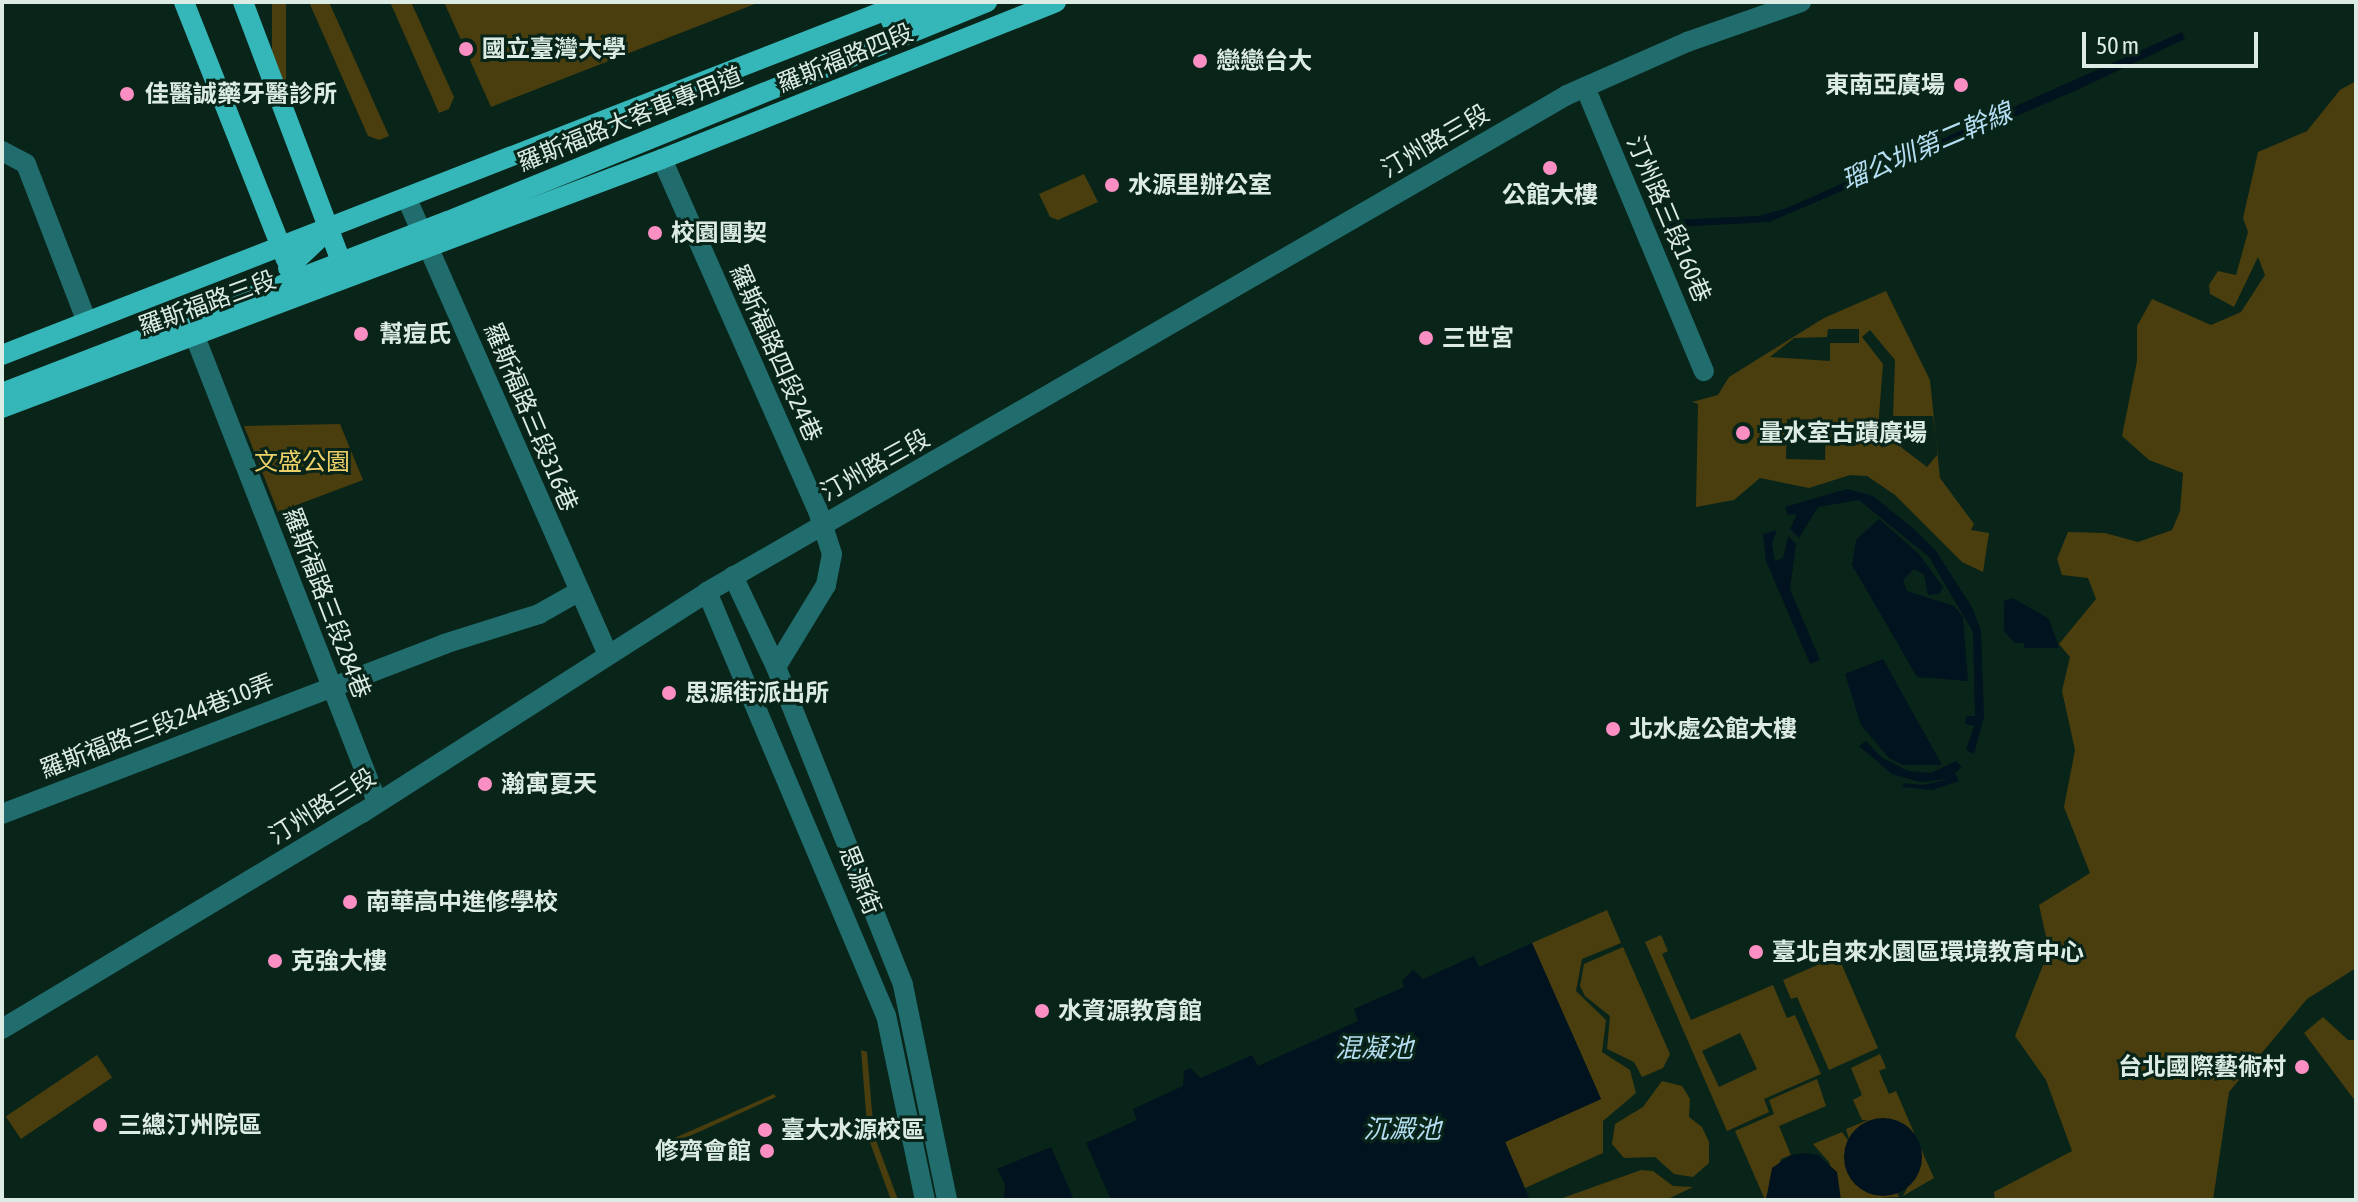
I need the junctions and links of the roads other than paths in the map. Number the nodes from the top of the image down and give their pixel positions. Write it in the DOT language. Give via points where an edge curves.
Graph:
graph roads {
  1 [pos="184,2"];
  2 [pos="243,2"];
  3 [pos="907,2"];
  4 [pos="957,2"];
  5 [pos="987,2"];
  6 [pos="1056,2"];
  7 [pos="1801,2"];
  8 [pos="1585,87"];
  9 [pos="2,151"];
  10 [pos="662,159"];
  11 [pos="417,221"];
  12 [pos="329,229"];
  13 [pos="282,247"];
  14 [pos="339,256"];
  15 [pos="290,273"];
  16 [pos="325,288"];
  17 [pos="87,322"];
  18 [pos="194,334"];
  19 [pos="2,355"];
  20 [pos="1704,371"];
  21 [pos="2,378"];
  22 [pos="2,393"];
  23 [pos="2,408"];
  24 [pos="822,525"];
  25 [pos="733,576"];
  26 [pos="578,592"];
  27 [pos="707,592"];
  28 [pos="608,655"];
  29 [pos="776,667"];
  30 [pos="332,687"];
  31 [pos="377,802"];
  32 [pos="2,814"];
  33 [pos="2,1029"];
  34 [pos="925,1200"];
  35 [pos="947,1200"];
  1 -- 13 [label="main road"];
  2 -- 12 [label="main road"];
  3 -- 11 [label="main road, 羅斯福路四段"];
  4 -- 11 [label="main road, 羅斯福路大客車專用道" via="895,19"];
  5 -- 11 [label="main road, 羅斯福路大客車專用道"];
  6 -- 10 [label="main road, 羅斯福路四段"];
  7 -- 8 [label="street, 汀州路三段" via="1687,42"];
  8 -- 20 [label="street, 汀州路三段160巷"];
  8 -- 24 [label="street, 汀州路三段"];
  9 -- 17 [label="street" via="26,164"];
  10 -- 11 [label="main road, 羅斯福路四段"];
  10 -- 24 [label="street, 羅斯福路四段24巷"];
  11 -- 12 [label="main road, 羅斯福路大客車專用道"];
  11 -- 14 [label="main road, 羅斯福路大客車專用道"];
  11 -- 16 [label="main road, 羅斯福路三段"];
  11 -- 26 [label="street, 羅斯福路三段316巷"];
  12 -- 13 [label="main road, 羅斯福路三段"];
  12 -- 14 [label="main road"];
  12 -- 15 [label="main road"];
  13 -- 15 [label="main road"];
  13 -- 17 [label="main road, 羅斯福路三段"];
  14 -- 15 [label="main road, 羅斯福路大客車專用道"];
  14 -- 16 [label="main road"];
  15 -- 16 [label="main road"];
  15 -- 21 [label="main road"];
  15 -- 22 [label="main road"];
  16 -- 18 [label="main road, 羅斯福路三段"];
  17 -- 19 [label="main road, 羅斯福路三段"];
  18 -- 23 [label="main road, 羅斯福路三段"];
  18 -- 30 [label="street, 羅斯福路三段284巷"];
  24 -- 25 [label="street, 汀州路三段"];
  24 -- 29 [label="street" via="832,554 826,585"];
  25 -- 27 [label="street, 汀州路三段"];
  25 -- 29 [label="street, 思源街"];
  26 -- 28 [label="street, 羅斯福路三段316巷"];
  26 -- 30 [label="street, 羅斯福路三段244巷10弄" via="539,614"];
  27 -- 28 [label="street, 汀州路三段"];
  27 -- 34 [label="street, 思源街" via="886,1015"];
  28 -- 31 [label="street, 汀州路三段"];
  29 -- 35 [label="street, 思源街" via="903,985"];
  30 -- 31 [label="street, 羅斯福路三段284巷"];
  30 -- 32 [label="street, 羅斯福路三段244巷10弄"];
  31 -- 33 [label="street, 汀州路三段"];
}
